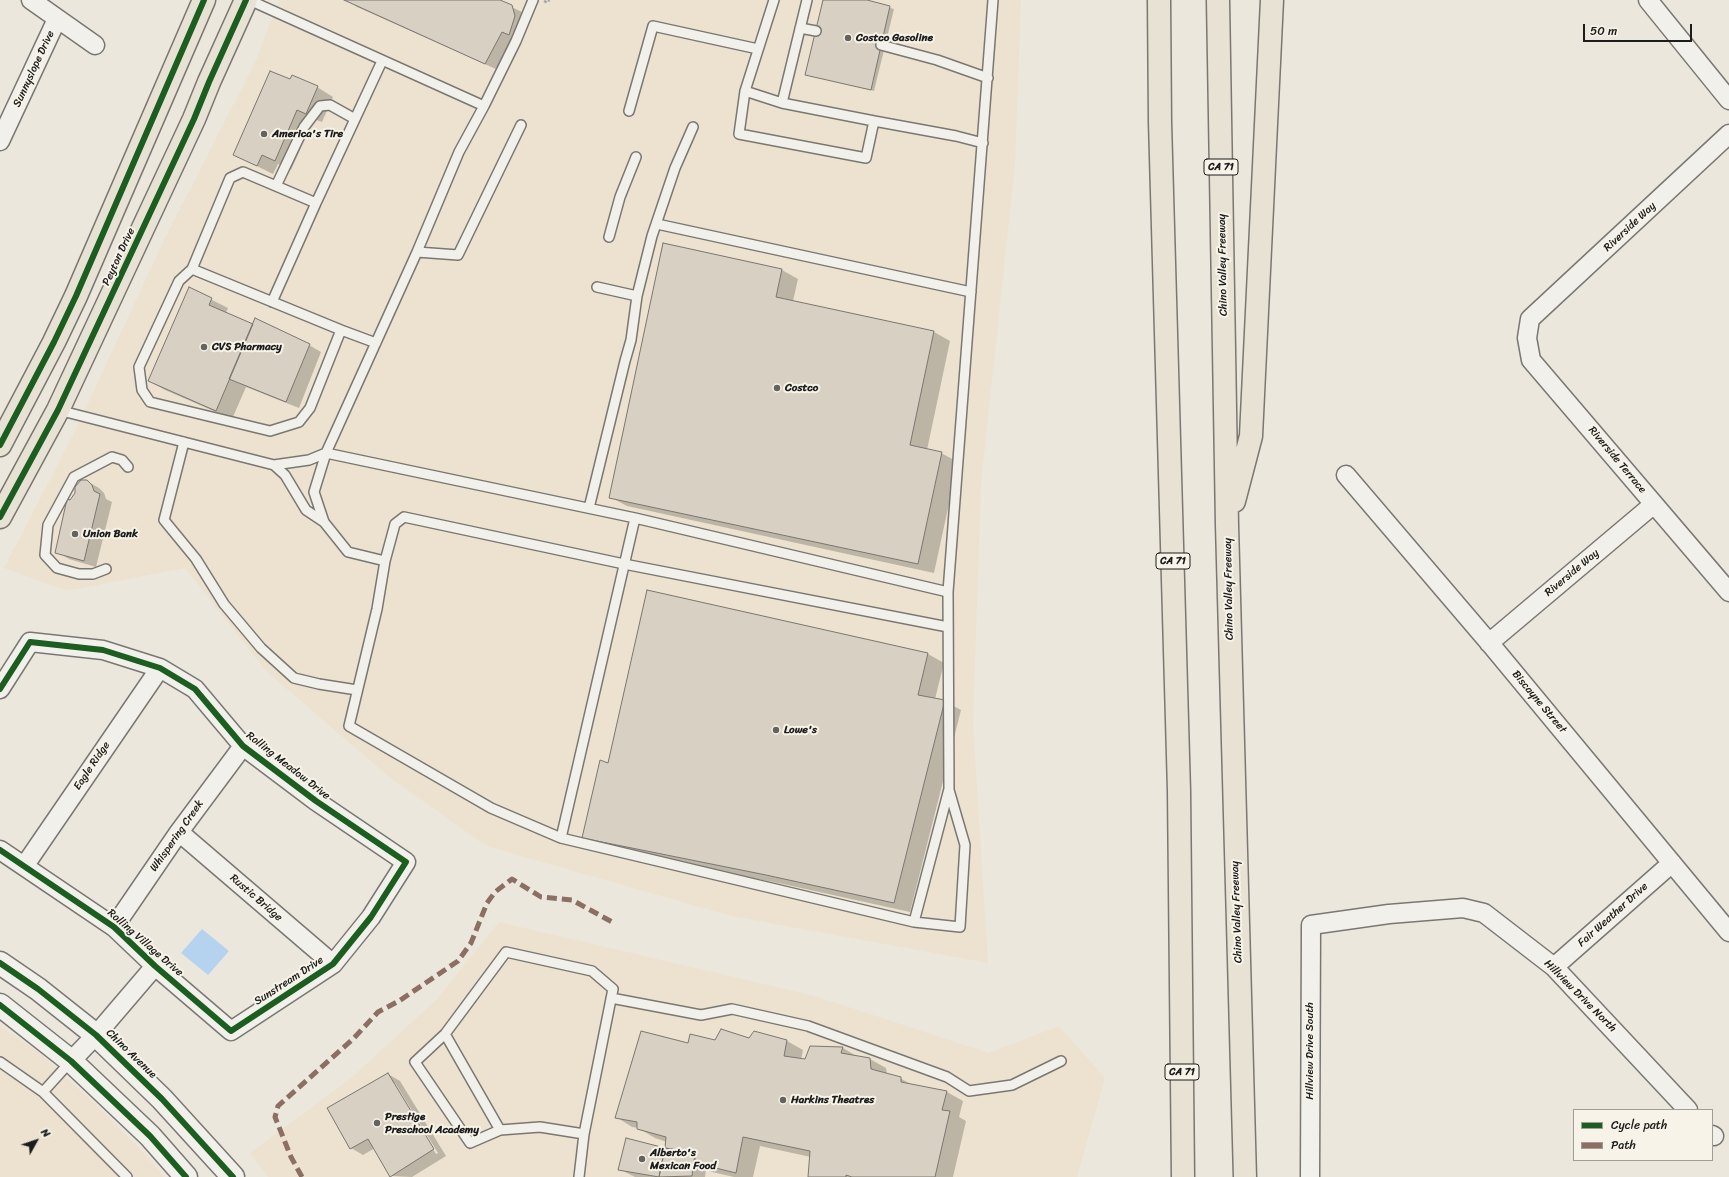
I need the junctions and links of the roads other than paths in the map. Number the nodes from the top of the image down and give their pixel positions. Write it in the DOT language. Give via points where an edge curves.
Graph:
graph roads {
  1 [pos="31,0"];
  2 [pos="204,0"];
  3 [pos="246,0"];
  4 [pos="249,0"];
  5 [pos="533,0"];
  6 [pos="774,0"];
  7 [pos="807,0"];
  8 [pos="993,0"];
  9 [pos="1147,0"];
  10 [pos="1159,0"];
  11 [pos="1218,0"];
  12 [pos="1230,0"];
  13 [pos="1272,0"];
  14 [pos="1648,0"];
  15 [pos="57,19"];
  16 [pos="800,28"];
  17 [pos="816,31"];
  18 [pos="95,45"];
  19 [pos="881,45"];
  20 [pos="758,49"];
  21 [pos="382,61"];
  22 [pos="988,78"];
  23 [pos="745,91"];
  24 [pos="1729,100"];
  25 [pos="782,102"];
  26 [pos="1220,104"];
  27 [pos="484,106"];
  28 [pos="629,111"];
  29 [pos="355,119"];
  30 [pos="874,121"];
  31 [pos="1160,122"];
  32 [pos="521,126"];
  33 [pos="693,127"];
  34 [pos="1729,134"];
  35 [pos="0,141"];
  36 [pos="983,143"];
  37 [pos="636,157"];
  38 [pos="276,186"];
  39 [pos="316,203"];
  40 [pos="657,224"];
  41 [pos="609,237"];
  42 [pos="417,252"];
  43 [pos="192,269"];
  44 [pos="597,287"];
  45 [pos="970,292"];
  46 [pos="637,296"];
  47 [pos="272,302"];
  48 [pos="1530,319"];
  49 [pos="341,330"];
  50 [pos="376,343"];
  51 [pos="58,410"];
  52 [pos="184,442"];
  53 [pos="0,445"];
  54 [pos="326,452"];
  55 [pos="274,465"];
  56 [pos="128,468"];
  57 [pos="1346,475"];
  58 [pos="1654,504"];
  59 [pos="589,508"];
  60 [pos="0,517"];
  61 [pos="635,518"];
  62 [pos="324,522"];
  63 [pos="1227,525"];
  64 [pos="385,561"];
  65 [pos="624,564"];
  66 [pos="106,569"];
  67 [pos="948,592"];
  68 [pos="1729,592"];
  69 [pos="948,627"];
  70 [pos="1489,643"];
  71 [pos="160,668"];
  72 [pos="0,689"];
  73 [pos="356,690"];
  74 [pos="243,746"];
  75 [pos="949,789"];
  76 [pos="179,832"];
  77 [pos="561,838"];
  78 [pos="0,850"];
  79 [pos="406,862"];
  80 [pos="1672,863"];
  81 [pos="25,865"];
  82 [pos="914,922"];
  83 [pos="1311,924"];
  84 [pos="114,927"];
  85 [pos="1729,932"];
  86 [pos="0,963"];
  87 [pos="333,964"];
  88 [pos="155,966"];
  89 [pos="1554,967"];
  90 [pos="611,998"];
  91 [pos="0,1005"];
  92 [pos="231,1031"];
  93 [pos="445,1034"];
  94 [pos="96,1035"];
  95 [pos="72,1061"];
  96 [pos="1061,1061"];
  97 [pos="0,1062"];
  98 [pos="43,1092"];
  99 [pos="1687,1109"];
  100 [pos="500,1130"];
  101 [pos="584,1134"];
  102 [pos="1182,1145"];
  103 [pos="127,1177"];
  104 [pos="186,1177"];
  105 [pos="233,1177"];
  106 [pos="579,1177"];
  107 [pos="1174,1177"];
  108 [pos="1183,1177"];
  109 [pos="1245,1177"];
  110 [pos="1310,1177"];
  1 -- 15 [label="street"];
  2 -- 53 [label="main road" via="76,296"];
  3 -- 51 [label="main road, Peyton Drive" via="194,119"];
  4 -- 21 [label="lane"];
  5 -- 27 [label="lane"];
  6 -- 20 [label="lane"];
  7 -- 16 [label="lane"];
  8 -- 22 [label="lane"];
  9 -- 31 [label="main road"];
  10 -- 31 [label="main road, CA 71"];
  11 -- 26 [label="main road, Chino Valley Freeway / CA 71"];
  12 -- 26 [label="main road"];
  13 -- 63 [label="main road" via="1251,436"];
  14 -- 24 [label="street"];
  15 -- 18 [label="street"];
  15 -- 35 [label="street, Sunnyslope Drive"];
  16 -- 17 [label="lane"];
  16 -- 25 [label="lane"];
  19 -- 22 [label="lane" via="937,60"];
  20 -- 23 [label="lane"];
  20 -- 28 [label="lane" via="653,26"];
  21 -- 27 [label="lane"];
  21 -- 29 [label="lane"];
  22 -- 36 [label="lane"];
  23 -- 25 [label="lane"];
  23 -- 30 [label="lane" via="739,134 866,158"];
  25 -- 30 [label="lane"];
  26 -- 63 [label="main road, Chino Valley Freeway / CA 71"];
  27 -- 42 [label="lane" via="459,152"];
  29 -- 38 [label="lane" via="330,106 320,106 304,127"];
  29 -- 39 [label="lane"];
  30 -- 36 [label="lane"];
  31 -- 102 [label="main road, CA 71" via="1179,791"];
  32 -- 42 [label="lane" via="458,255"];
  33 -- 40 [label="lane" via="675,168"];
  34 -- 48 [label="street, Riverside Way"];
  36 -- 45 [label="lane"];
  37 -- 41 [label="lane" via="620,197"];
  38 -- 39 [label="lane"];
  38 -- 43 [label="lane" via="243,172 230,178"];
  39 -- 47 [label="lane"];
  40 -- 45 [label="lane"];
  40 -- 46 [label="lane"];
  42 -- 50 [label="lane"];
  43 -- 47 [label="lane"];
  43 -- 49 [label="lane" via="179,281 139,367 142,390 150,402 270,431 299,422 310,408"];
  44 -- 46 [label="lane"];
  45 -- 67 [label="lane"];
  46 -- 59 [label="lane" via="631,340"];
  47 -- 49 [label="lane"];
  48 -- 58 [label="street, Riverside Terrace" via="1527,338 1531,360"];
  49 -- 50 [label="lane"];
  50 -- 54 [label="lane"];
  51 -- 52 [label="lane"];
  51 -- 60 [label="main road, Peyton Drive"];
  52 -- 55 [label="lane"];
  52 -- 73 [label="lane" via="164,520 196,559 224,604 261,648 294,678"];
  54 -- 55 [label="lane" via="309,460"];
  54 -- 59 [label="lane"];
  54 -- 62 [label="lane" via="314,492"];
  55 -- 62 [label="lane" via="285,475 306,510"];
  56 -- 66 [label="lane" via="122,460 112,457 74,476 48,526 45,555 57,568 79,574 94,574"];
  57 -- 70 [label="street, Biscayne Street"];
  58 -- 68 [label="street, Riverside Terrace"];
  58 -- 70 [label="street, Riverside Way"];
  59 -- 61 [label="lane"];
  61 -- 65 [label="lane"];
  61 -- 67 [label="lane"];
  62 -- 64 [label="lane" via="348,552"];
  63 -- 109 [label="main road, Chino Valley Freeway / CA 71"];
  64 -- 65 [label="lane" via="395,524 404,518"];
  64 -- 73 [label="lane" via="377,609"];
  65 -- 69 [label="lane"];
  65 -- 77 [label="lane"];
  67 -- 69 [label="lane"];
  69 -- 75 [label="lane"];
  70 -- 80 [label="street, Biscayne Street"];
  71 -- 72 [label="street, Rolling Meadow Drive" via="104,650 30,642"];
  71 -- 74 [label="street, Rolling Meadow Drive" via="195,689"];
  71 -- 81 [label="street, Eagle Ridge"];
  73 -- 77 [label="lane" via="349,726 491,808"];
  74 -- 76 [label="street, Whispering Creek"];
  74 -- 79 [label="street, Rolling Meadow Drive" via="316,801"];
  75 -- 82 [label="lane"];
  75 -- 82 [label="lane" via="965,845 960,927"];
  76 -- 84 [label="street, Whispering Creek"];
  76 -- 87 [label="street, Rustic Bridge"];
  77 -- 82 [label="lane"];
  78 -- 81 [label="street, Rolling Village Drive"];
  79 -- 87 [label="street, Sunstream Drive" via="371,917"];
  80 -- 85 [label="street, Biscayne Street"];
  80 -- 89 [label="street, Fair Weather Drive"];
  81 -- 84 [label="street, Rolling Village Drive"];
  83 -- 89 [label="street, Hillview Drive North" via="1462,908 1484,913"];
  83 -- 110 [label="street, Hillview Drive South"];
  84 -- 88 [label="street, Rolling Village Drive"];
  86 -- 94 [label="main road, Chino Avenue" via="38,988"];
  87 -- 92 [label="street, Sunstream Drive"];
  88 -- 92 [label="street, Rolling Village Drive"];
  88 -- 94 [label="street, Rolling Village Drive"];
  89 -- 99 [label="street, Hillview Drive North"];
  90 -- 93 [label="lane" via="613,989 592,972 506,952"];
  90 -- 96 [label="lane" via="701,1015 732,1009 808,1026 947,1077 969,1091 1012,1085"];
  90 -- 101 [label="lane"];
  91 -- 95 [label="main road"];
  93 -- 100 [label="lane"];
  93 -- 100 [label="lane" via="415,1062 470,1143"];
  94 -- 95 [label="street, Rolling Village Drive"];
  94 -- 105 [label="main road, Chino Avenue" via="162,1099"];
  95 -- 98 [label="lane"];
  95 -- 104 [label="main road" via="150,1136"];
  97 -- 98 [label="lane"];
  98 -- 103 [label="lane"];
  100 -- 101 [label="lane" via="540,1127"];
  101 -- 106 [label="lane"];
  102 -- 107 [label="main road"];
  102 -- 108 [label="main road, CA 71"];
}
